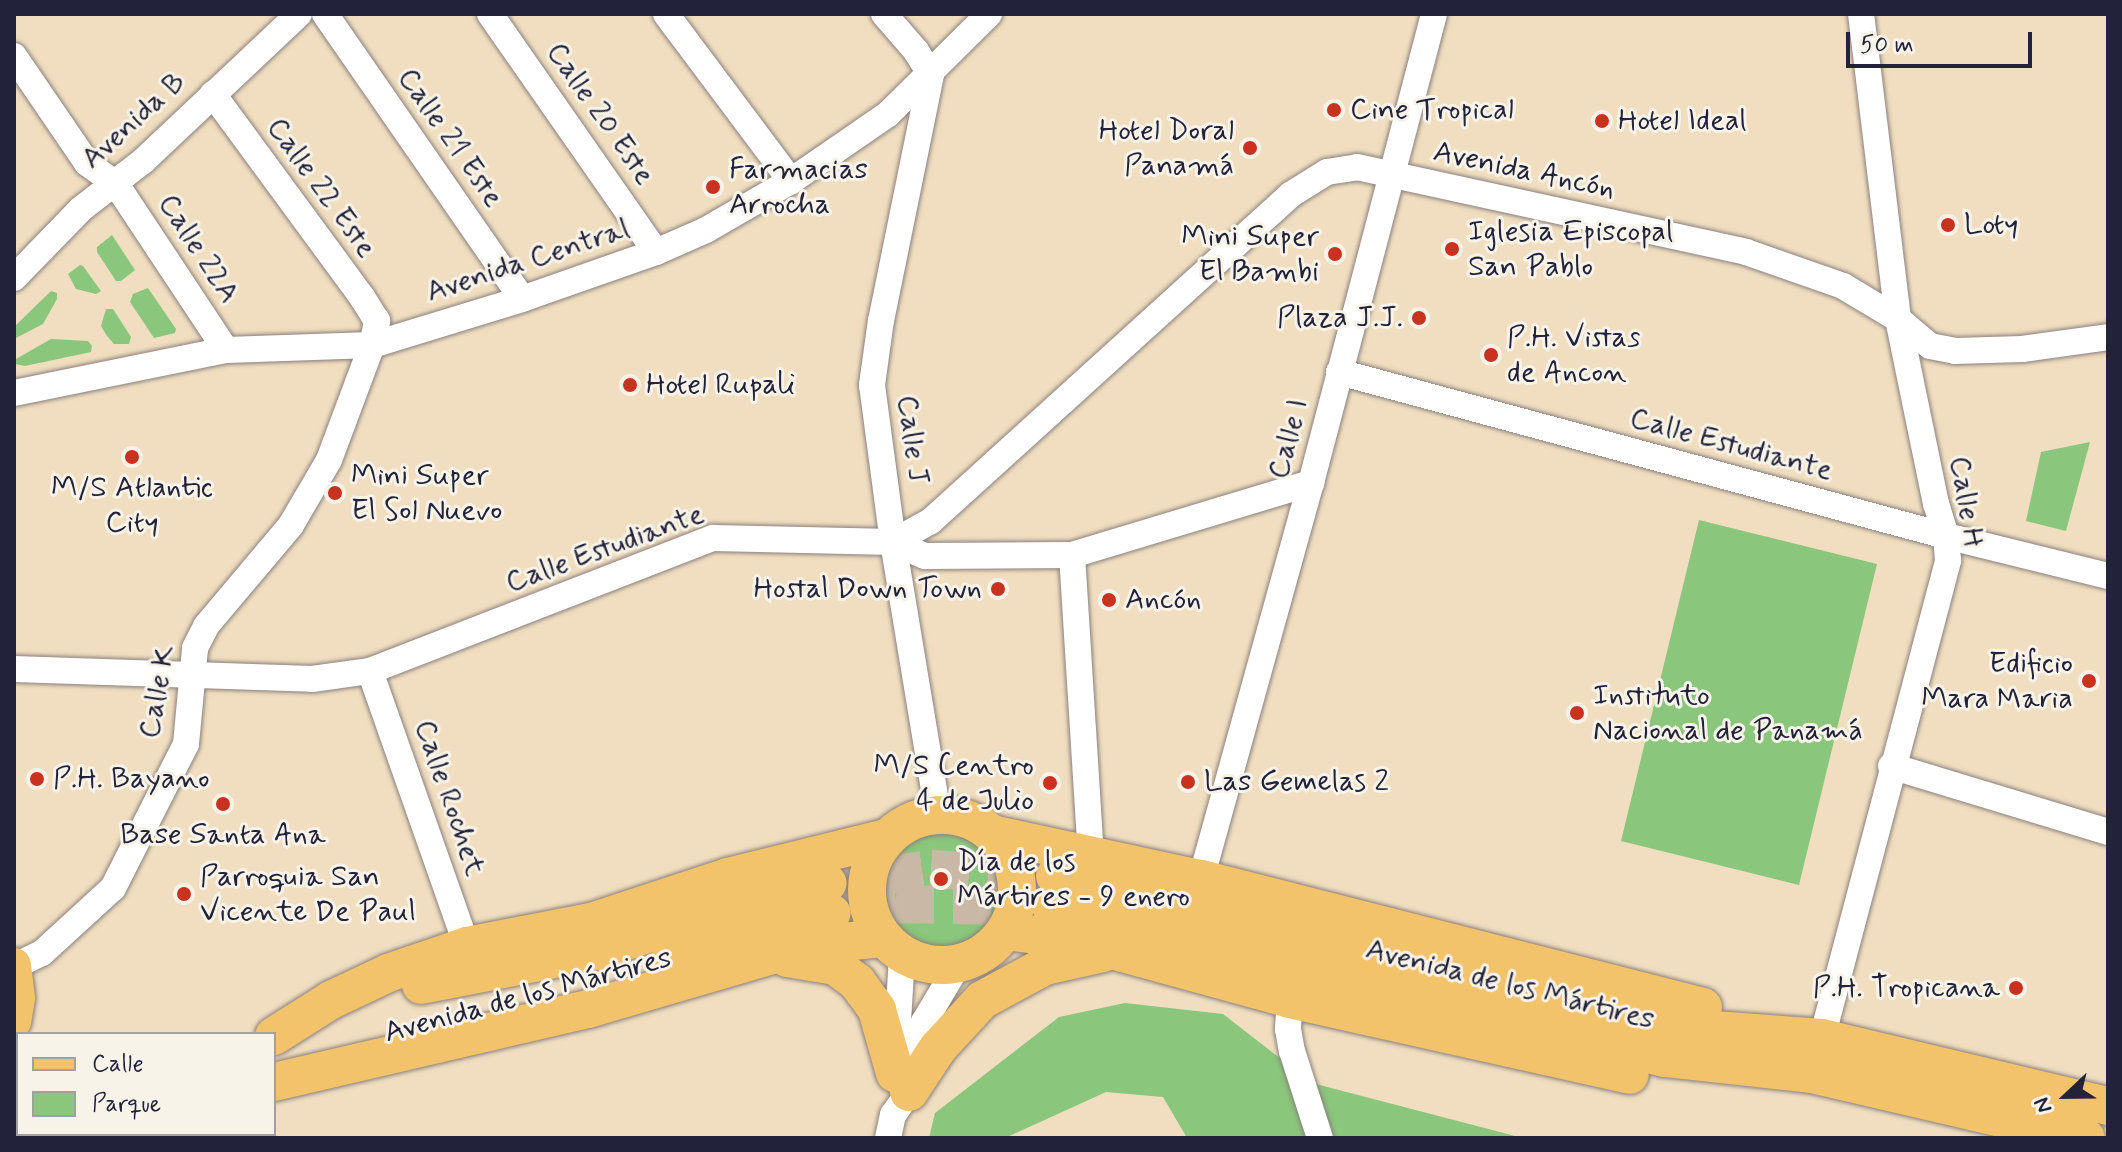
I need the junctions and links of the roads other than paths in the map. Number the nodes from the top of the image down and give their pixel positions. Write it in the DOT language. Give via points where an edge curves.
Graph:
graph roads {
  1 [pos="299,14"];
  2 [pos="325,14"];
  3 [pos="490,14"];
  4 [pos="666,14"];
  5 [pos="884,14"];
  6 [pos="989,14"];
  7 [pos="1434,14"];
  8 [pos="1860,14"];
  9 [pos="1869,14"];
  10 [pos="14,56"];
  11 [pos="931,75"];
  12 [pos="213,94"];
  13 [pos="1390,175"];
  14 [pos="791,181"];
  15 [pos="116,184"];
  16 [pos="656,252"];
  17 [pos="14,278"];
  18 [pos="522,299"];
  19 [pos="1898,319"];
  20 [pos="374,333"];
  21 [pos="2108,337"];
  22 [pos="226,350"];
  23 [pos="1339,372"];
  24 [pos="15,392"];
  25 [pos="1311,483"];
  26 [pos="1946,536"];
  27 [pos="893,542"];
  28 [pos="1072,555"];
  29 [pos="2108,576"];
  30 [pos="14,669"];
  31 [pos="370,671"];
  32 [pos="189,678"];
  33 [pos="1891,766"];
  34 [pos="938,814"];
  35 [pos="2108,832"];
  36 [pos="992,834"];
  37 [pos="886,838"];
  38 [pos="1091,853"];
  39 [pos="1201,879"];
  40 [pos="1005,931"];
  41 [pos="467,946"];
  42 [pos="893,947"];
  43 [pos="1116,951"];
  44 [pos="764,957"];
  45 [pos="14,965"];
  46 [pos="958,965"];
  47 [pos="1290,999"];
  48 [pos="14,1022"];
  49 [pos="276,1035"];
  50 [pos="1822,1038"];
  51 [pos="276,1053"];
  52 [pos="276,1079"];
  53 [pos="276,1080"];
  54 [pos="900,1091"];
  55 [pos="1923,1100"];
  56 [pos="2108,1106"];
  57 [pos="888,1138"];
  58 [pos="1320,1138"];
  59 [pos="2086,1138"];
  1 -- 12 [label="street, Avenida B"];
  2 -- 18 [label="street, Calle 21 Este"];
  3 -- 16 [label="street, Calle 20 Este"];
  4 -- 14 [label="street"];
  5 -- 11 [label="street"];
  6 -- 11 [label="street, Avenida Central"];
  7 -- 13 [label="street, Calle I"];
  8 -- 9 [label="street"];
  8 -- 19 [label="street, Calle H"];
  10 -- 15 [label="street, Calle 22A" via="87,163"];
  11 -- 14 [label="street, Avenida Central" via="888,114"];
  11 -- 27 [label="street, Calle J" via="872,385"];
  12 -- 15 [label="street, Avenida B"];
  12 -- 20 [label="street, Calle 22 Este"];
  13 -- 19 [label="street, Avenida Ancón" via="1746,252 1843,286"];
  13 -- 23 [label="street, Calle I"];
  13 -- 27 [label="street, Avenida Ancón" via="1357,167 1327,172 1290,195 931,521"];
  14 -- 16 [label="street, Avenida Central"];
  15 -- 17 [label="street, Avenida B" via="81,209"];
  15 -- 22 [label="street, Calle 22A"];
  16 -- 18 [label="street, Avenida Central"];
  18 -- 20 [label="street, Avenida Central"];
  19 -- 21 [label="street, Avenida Ancón" via="1930,346 1955,351 2022,349"];
  19 -- 26 [label="street, Calle H"];
  20 -- 22 [label="street, Avenida Central"];
  20 -- 32 [label="street, Calle K" via="329,460 291,525 206,626"];
  22 -- 24 [label="street, Avenida Central"];
  23 -- 25 [label="street, Calle I"];
  23 -- 26 [label="street, Calle Estudiante"];
  25 -- 28 [label="street, Calle Estudiante"];
  25 -- 39 [label="street, Calle I"];
  26 -- 29 [label="street, Calle Estudiante"];
  26 -- 33 [label="street, Calle H" via="1948,560"];
  27 -- 28 [label="street, Calle Estudiante" via="925,556"];
  27 -- 31 [label="street, Calle Estudiante" via="713,538"];
  27 -- 34 [label="street, Calle J"];
  28 -- 38 [label="street"];
  30 -- 32 [label="street, Calle Estudiante"];
  31 -- 32 [label="street, Calle Estudiante" via="312,679"];
  31 -- 41 [label="street, Calle Rochet"];
  32 -- 45 [label="street, Calle K" via="186,744 113,888 42,953"];
  33 -- 35 [label="street"];
  33 -- 50 [label="street, Calle H"];
  34 -- 36 [label="highway" via="974,822"];
  34 -- 37 [label="highway" via="902,825"];
  36 -- 38 [label="highway"];
  36 -- 40 [label="highway" via="1014,870 1017,890"];
  37 -- 41 [label="highway" via="728,877 591,922"];
  37 -- 42 [label="highway" via="874,856 866,898 872,919"];
  38 -- 39 [label="highway"];
  39 -- 50 [label="highway"];
  40 -- 43 [label="highway"];
  40 -- 46 [label="highway" via="976,958"];
  41 -- 49 [label="highway" via="388,973"];
  42 -- 44 [label="highway" via="804,946"];
  42 -- 46 [label="highway" via="939,966"];
  42 -- 54 [label="street"];
  43 -- 47 [label="highway"];
  43 -- 54 [label="highway" via="1045,966 982,1000"];
  44 -- 53 [label="highway" via="588,1009"];
  44 -- 54 [label="highway" via="804,958 835,966 857,982 877,1010"];
  45 -- 48 [label="main road"];
  46 -- 54 [label="street" via="924,1022"];
  47 -- 55 [label="highway" via="1674,1083"];
  47 -- 58 [label="street" via="1292,1051"];
  50 -- 55 [label="highway, Avenida de los Mártires" via="1688,1028 1580,1009 1332,941 1053,891 1665,1058 1812,1074"];
  50 -- 56 [label="highway, Avenida de los Mártires"];
  51 -- 52 [label="highway, Avenida de los Mártires" via="432,980 596,951 759,897 830,898 771,926 598,983 454,1010 360,1040"];
  54 -- 57 [label="street"];
  55 -- 59 [label="highway, Avenida de los Mártires"];
}
